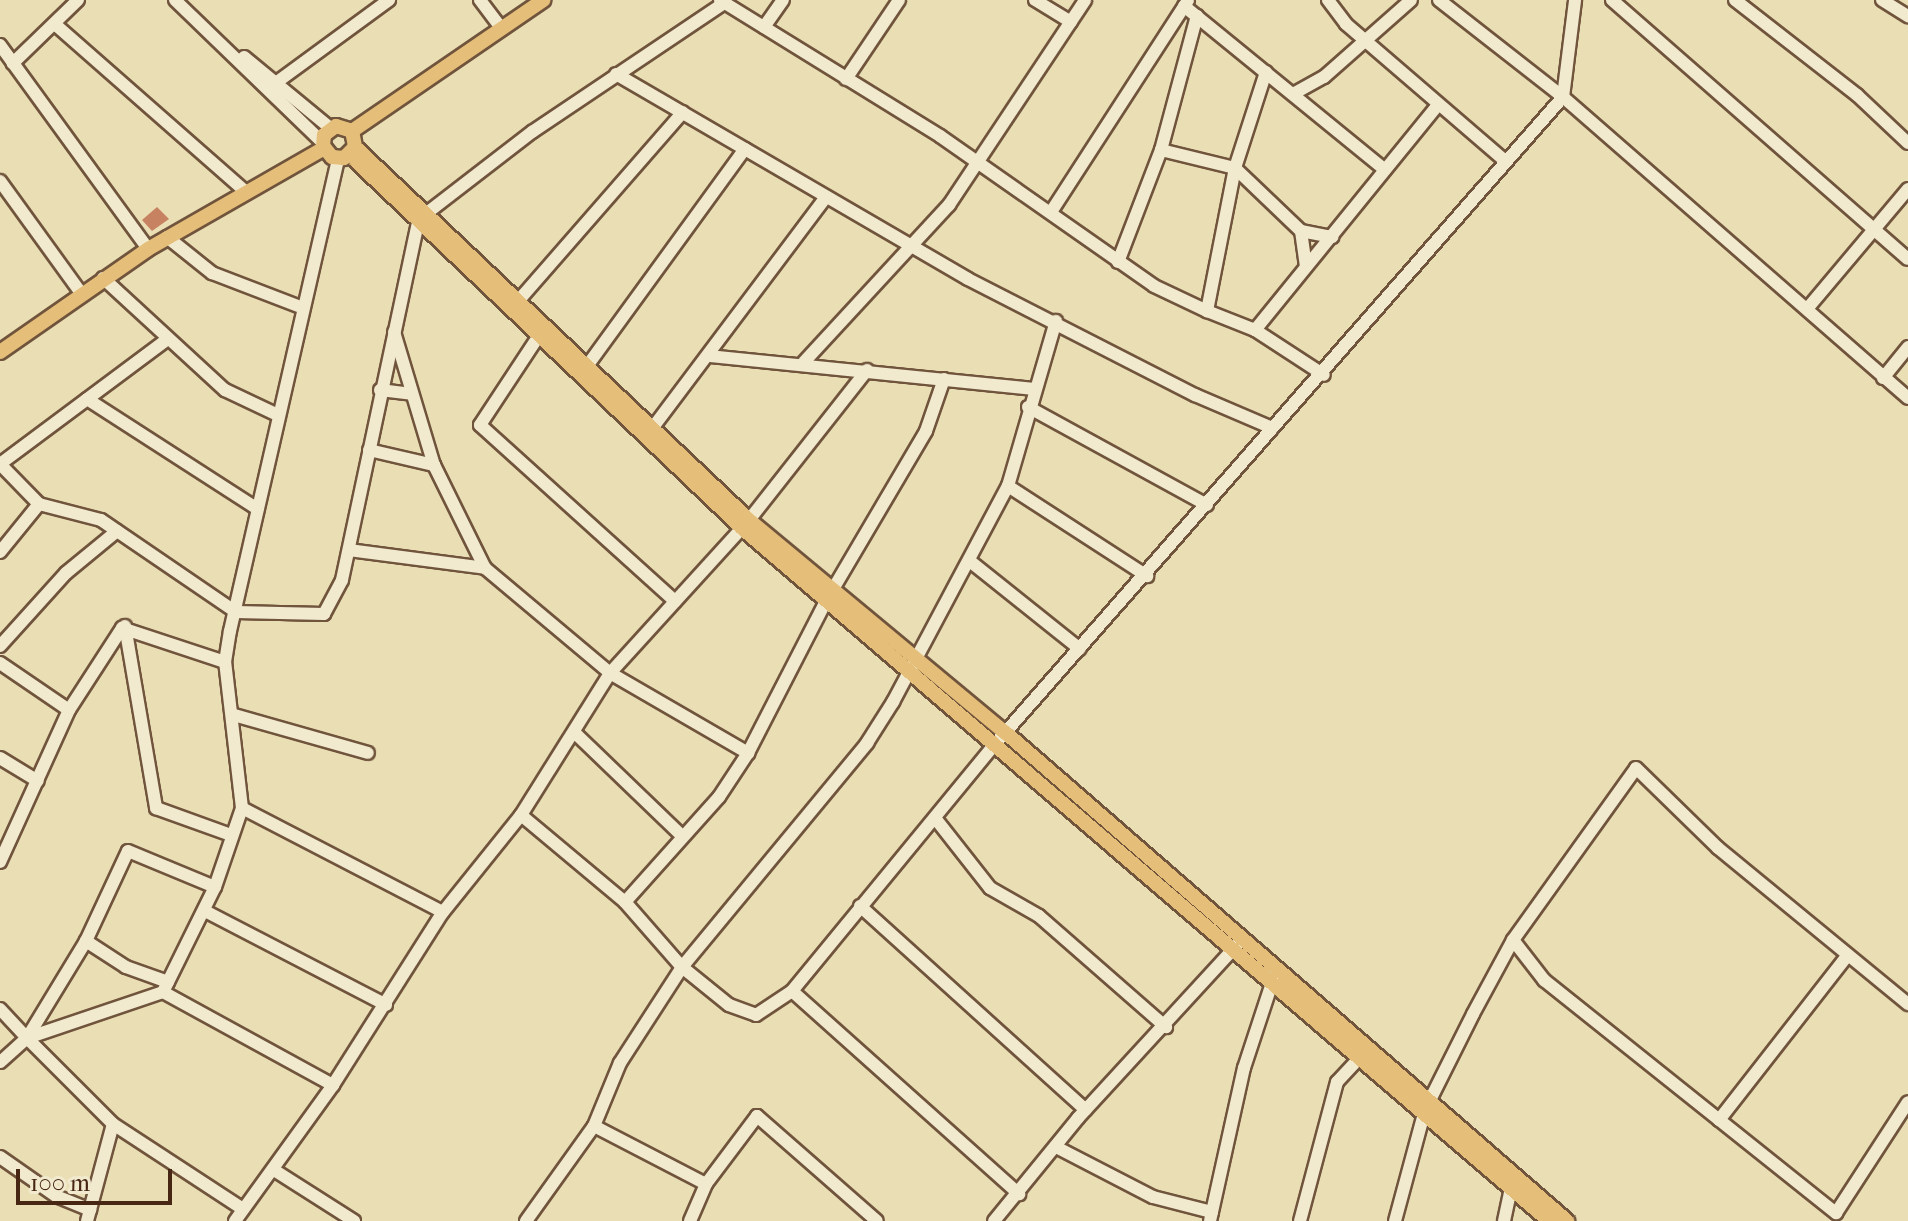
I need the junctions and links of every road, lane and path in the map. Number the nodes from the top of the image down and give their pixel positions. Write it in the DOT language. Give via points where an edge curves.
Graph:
graph roads {
  1 [pos="78,0"];
  2 [pos="175,0"];
  3 [pos="389,0"];
  4 [pos="480,0"];
  5 [pos="543,0"];
  6 [pos="783,0"];
  7 [pos="899,0"];
  8 [pos="1035,0"];
  9 [pos="1085,0"];
  10 [pos="1328,0"];
  11 [pos="1411,0"];
  12 [pos="1439,0"];
  13 [pos="1575,0"];
  14 [pos="1612,0"];
  15 [pos="1735,0"];
  16 [pos="1882,0"];
  17 [pos="722,1"];
  18 [pos="1186,3"];
  19 [pos="1197,16"];
  20 [pos="1908,16"];
  21 [pos="1071,22"];
  22 [pos="57,26"];
  23 [pos="764,27"];
  24 [pos="501,28"];
  25 [pos="206,29"];
  26 [pos="1368,41"];
  27 [pos="0,45"];
  28 [pos="13,63"];
  29 [pos="1266,72"];
  30 [pos="616,74"];
  31 [pos="846,79"];
  32 [pos="277,82"];
  33 [pos="1293,94"];
  34 [pos="1563,97"];
  35 [pos="1437,106"];
  36 [pos="683,112"];
  37 [pos="330,128"];
  38 [pos="352,131"];
  39 [pos="1908,143"];
  40 [pos="323,146"];
  41 [pos="745,149"];
  42 [pos="1161,150"];
  43 [pos="348,154"];
  44 [pos="1505,161"];
  45 [pos="977,162"];
  46 [pos="1235,168"];
  47 [pos="1385,170"];
  48 [pos="1,183"];
  49 [pos="1908,189"];
  50 [pos="246,192"];
  51 [pos="826,197"];
  52 [pos="1051,212"];
  53 [pos="423,215"];
  54 [pos="1875,225"];
  55 [pos="1301,231"];
  56 [pos="167,237"];
  57 [pos="1332,237"];
  58 [pos="915,243"];
  59 [pos="148,249"];
  60 [pos="1908,259"];
  61 [pos="1118,262"];
  62 [pos="1306,267"];
  63 [pos="103,278"];
  64 [pos="81,293"];
  65 [pos="519,300"];
  66 [pos="303,308"];
  67 [pos="1807,309"];
  68 [pos="1207,311"];
  69 [pos="1056,321"];
  70 [pos="393,328"];
  71 [pos="1255,330"];
  72 [pos="540,334"];
  73 [pos="165,341"];
  74 [pos="1908,347"];
  75 [pos="0,352"];
  76 [pos="709,356"];
  77 [pos="804,362"];
  78 [pos="585,368"];
  79 [pos="867,370"];
  80 [pos="1324,375"];
  81 [pos="1883,378"];
  82 [pos="944,379"];
  83 [pos="1033,389"];
  84 [pos="380,390"];
  85 [pos="412,394"];
  86 [pos="1908,398"];
  87 [pos="87,399"];
  88 [pos="1028,407"];
  89 [pos="278,415"];
  90 [pos="654,426"];
  91 [pos="1272,428"];
  92 [pos="369,450"];
  93 [pos="0,464"];
  94 [pos="434,465"];
  95 [pos="1008,486"];
  96 [pos="39,504"];
  97 [pos="1207,505"];
  98 [pos="258,509"];
  99 [pos="746,524"];
  100 [pos="117,531"];
  101 [pos="349,550"];
  102 [pos="0,552"];
  103 [pos="971,562"];
  104 [pos="485,568"];
  105 [pos="1147,576"];
  106 [pos="830,596"];
  107 [pos="675,601"];
  108 [pos="236,612"];
  109 [pos="125,626"];
  110 [pos="0,646"];
  111 [pos="1080,649"];
  112 [pos="225,662"];
  113 [pos="0,663"];
  114 [pos="912,663"];
  115 [pos="610,673"];
  116 [pos="69,710"];
  117 [pos="234,715"];
  118 [pos="574,732"];
  119 [pos="1001,738"];
  120 [pos="368,753"];
  121 [pos="748,753"];
  122 [pos="0,758"];
  123 [pos="38,781"];
  124 [pos="242,808"];
  125 [pos="521,815"];
  126 [pos="935,818"];
  127 [pos="231,835"];
  128 [pos="682,836"];
  129 [pos="0,862"];
  130 [pos="215,887"];
  131 [pos="625,902"];
  132 [pos="860,906"];
  133 [pos="205,911"];
  134 [pos="443,912"];
  135 [pos="1513,940"];
  136 [pos="86,941"];
  137 [pos="1239,943"];
  138 [pos="1848,955"];
  139 [pos="682,967"];
  140 [pos="1276,976"];
  141 [pos="166,987"];
  142 [pos="792,991"];
  143 [pos="1908,1004"];
  144 [pos="386,1005"];
  145 [pos="0,1009"];
  146 [pos="1166,1027"];
  147 [pos="27,1038"];
  148 [pos="1364,1053"];
  149 [pos="0,1062"];
  150 [pos="333,1085"];
  151 [pos="1908,1102"];
  152 [pos="1427,1105"];
  153 [pos="1086,1110"];
  154 [pos="1719,1120"];
  155 [pos="113,1124"];
  156 [pos="594,1126"];
  157 [pos="1058,1148"];
  158 [pos="0,1157"];
  159 [pos="274,1170"];
  160 [pos="1511,1182"];
  161 [pos="706,1184"];
  162 [pos="1019,1194"];
  163 [pos="243,1209"];
  164 [pos="90,1217"];
  165 [pos="1211,1217"];
  166 [pos="235,1221"];
  167 [pos="354,1221"];
  168 [pos="526,1221"];
  169 [pos="690,1221"];
  170 [pos="877,1221"];
  171 [pos="994,1221"];
  172 [pos="1300,1221"];
  173 [pos="1395,1221"];
  174 [pos="1504,1221"];
  175 [pos="1549,1221"];
  176 [pos="1567,1221"];
  1 -- 22 [label="street"];
  2 -- 25 [label="street"];
  3 -- 32 [label="street"];
  4 -- 24 [label="street"];
  5 -- 24 [label="main road"];
  6 -- 23 [label="street"];
  7 -- 31 [label="street"];
  8 -- 21 [label="street"];
  9 -- 21 [label="street"];
  10 -- 26 [label="street"];
  11 -- 26 [label="street"];
  12 -- 34 [label="street"];
  13 -- 34 [label="street"];
  14 -- 54 [label="street"];
  15 -- 39 [label="street" via="1845,85"];
  16 -- 20 [label="street"];
  17 -- 23 [label="street"];
  17 -- 30 [label="street"];
  18 -- 19 [label="street"];
  18 -- 52 [label="street"];
  19 -- 29 [label="street"];
  19 -- 42 [label="street"];
  21 -- 45 [label="street"];
  22 -- 28 [label="street"];
  22 -- 50 [label="street"];
  23 -- 31 [label="street"];
  24 -- 38 [label="main road"];
  25 -- 32 [label="street"];
  25 -- 40 [label="street"];
  26 -- 33 [label="street"];
  26 -- 35 [label="street"];
  27 -- 28 [label="street"];
  28 -- 59 [label="street"];
  29 -- 33 [label="street"];
  29 -- 46 [label="street"];
  30 -- 36 [label="street"];
  30 -- 53 [label="street"];
  31 -- 45 [label="street"];
  32 -- 37 [label="street"];
  33 -- 47 [label="street"];
  34 -- 44 [label="street"];
  34 -- 67 [label="street"];
  35 -- 44 [label="street"];
  35 -- 47 [label="street"];
  36 -- 41 [label="street"];
  36 -- 65 [label="street"];
  37 -- 38 [label="main road"];
  37 -- 40 [label="main road"];
  38 -- 43 [label="main road"];
  40 -- 43 [label="main road"];
  40 -- 50 [label="main road"];
  41 -- 51 [label="street"];
  41 -- 78 [label="street"];
  42 -- 46 [label="street"];
  42 -- 61 [label="street"];
  43 -- 53 [label="main road"];
  43 -- 66 [label="street"];
  44 -- 80 [label="street"];
  45 -- 52 [label="street"];
  45 -- 58 [label="street"];
  46 -- 55 [label="street"];
  46 -- 68 [label="street"];
  47 -- 57 [label="street"];
  48 -- 64 [label="street"];
  49 -- 54 [label="street"];
  50 -- 56 [label="main road"];
  51 -- 58 [label="street"];
  51 -- 76 [label="street"];
  52 -- 61 [label="street"];
  53 -- 65 [label="main road"];
  53 -- 70 [label="street"];
  53 -- 72 [label="main road"];
  54 -- 60 [label="street"];
  54 -- 67 [label="street"];
  55 -- 57 [label="street"];
  55 -- 62 [label="street"];
  56 -- 59 [label="main road"];
  56 -- 66 [label="street" via="212,273"];
  57 -- 62 [label="street"];
  58 -- 69 [label="street" via="968,279"];
  58 -- 77 [label="street"];
  59 -- 63 [label="main road"];
  61 -- 68 [label="street"];
  62 -- 71 [label="street"];
  63 -- 64 [label="main road"];
  63 -- 73 [label="street"];
  64 -- 75 [label="main road"];
  65 -- 78 [label="main road"];
  66 -- 89 [label="street"];
  67 -- 81 [label="street"];
  68 -- 71 [label="street"];
  69 -- 83 [label="street"];
  69 -- 91 [label="street" via="1195,395"];
  70 -- 84 [label="street"];
  70 -- 85 [label="street"];
  71 -- 80 [label="street"];
  72 -- 78 [label="main road"];
  72 -- 107 [label="street" via="480,425"];
  73 -- 87 [label="street"];
  73 -- 89 [label="street" via="225,390"];
  74 -- 81 [label="street"];
  76 -- 77 [label="street"];
  76 -- 90 [label="street"];
  77 -- 79 [label="street"];
  78 -- 90 [label="main road"];
  78 -- 99 [label="main road"];
  79 -- 82 [label="street"];
  79 -- 99 [label="street"];
  80 -- 91 [label="street"];
  81 -- 86 [label="street"];
  82 -- 83 [label="street"];
  82 -- 106 [label="street" via="926,431"];
  83 -- 88 [label="street"];
  84 -- 85 [label="street"];
  84 -- 92 [label="street"];
  85 -- 94 [label="street"];
  87 -- 93 [label="street"];
  87 -- 98 [label="street"];
  88 -- 95 [label="street"];
  88 -- 97 [label="street"];
  89 -- 98 [label="street"];
  90 -- 99 [label="main road"];
  91 -- 97 [label="street"];
  92 -- 94 [label="street"];
  92 -- 101 [label="street"];
  93 -- 96 [label="street"];
  94 -- 104 [label="street"];
  95 -- 103 [label="street"];
  95 -- 105 [label="street"];
  96 -- 100 [label="street" via="86,514"];
  96 -- 102 [label="street"];
  97 -- 105 [label="street"];
  98 -- 108 [label="street"];
  99 -- 106 [label="main road"];
  99 -- 107 [label="street"];
  100 -- 108 [label="street"];
  100 -- 110 [label="street" via="66,573"];
  101 -- 104 [label="street"];
  101 -- 108 [label="street" via="338,594 324,614"];
  103 -- 111 [label="street"];
  103 -- 114 [label="street"];
  104 -- 115 [label="street"];
  105 -- 111 [label="street"];
  106 -- 114 [label="main road"];
  106 -- 121 [label="street"];
  107 -- 115 [label="street"];
  108 -- 112 [label="street"];
  109 -- 112 [label="street"];
  109 -- 116 [label="street"];
  109 -- 127 [label="street" via="156,808"];
  111 -- 119 [label="street"];
  112 -- 117 [label="street"];
  113 -- 116 [label="street"];
  114 -- 119 [label="main road"];
  114 -- 139 [label="street" via="867,743"];
  115 -- 118 [label="street"];
  115 -- 121 [label="street"];
  116 -- 123 [label="street"];
  117 -- 120 [label="street"];
  117 -- 124 [label="street"];
  118 -- 125 [label="street"];
  118 -- 128 [label="street"];
  119 -- 126 [label="street"];
  119 -- 137 [label="main road"];
  121 -- 128 [label="street"];
  122 -- 123 [label="street"];
  123 -- 129 [label="street"];
  124 -- 127 [label="street"];
  124 -- 134 [label="street"];
  125 -- 131 [label="street"];
  125 -- 134 [label="street"];
  126 -- 132 [label="street"];
  126 -- 146 [label="street" via="990,888 1039,916"];
  127 -- 130 [label="street"];
  128 -- 131 [label="street"];
  130 -- 133 [label="street"];
  130 -- 136 [label="street" via="128,851"];
  131 -- 139 [label="street"];
  132 -- 142 [label="street"];
  132 -- 153 [label="street"];
  133 -- 141 [label="street"];
  133 -- 144 [label="street"];
  134 -- 144 [label="street"];
  135 -- 138 [label="street" via="1636,768 1718,848"];
  135 -- 152 [label="street"];
  135 -- 154 [label="street" via="1544,980"];
  136 -- 141 [label="street"];
  136 -- 147 [label="street"];
  137 -- 140 [label="main road"];
  137 -- 146 [label="street"];
  138 -- 143 [label="street"];
  138 -- 154 [label="street"];
  139 -- 142 [label="street" via="745,1014 765,1011"];
  139 -- 156 [label="street" via="620,1063"];
  140 -- 148 [label="main road"];
  140 -- 165 [label="street" via="1244,1068"];
  141 -- 147 [label="street"];
  141 -- 150 [label="street"];
  142 -- 162 [label="street"];
  144 -- 150 [label="street"];
  145 -- 147 [label="street"];
  146 -- 153 [label="street"];
  147 -- 149 [label="street"];
  147 -- 155 [label="street"];
  148 -- 152 [label="main road"];
  148 -- 172 [label="street" via="1337,1082"];
  150 -- 159 [label="street"];
  151 -- 154 [label="street" via="1836,1213"];
  152 -- 160 [label="main road"];
  152 -- 173 [label="street"];
  153 -- 157 [label="street"];
  155 -- 163 [label="street"];
  155 -- 164 [label="street"];
  156 -- 161 [label="street"];
  156 -- 168 [label="street"];
  157 -- 162 [label="street"];
  157 -- 165 [label="street" via="1153,1197"];
  158 -- 164 [label="street"];
  159 -- 163 [label="street"];
  159 -- 167 [label="street"];
  160 -- 174 [label="street"];
  160 -- 175 [label="main road"];
  160 -- 176 [label="main road"];
  161 -- 169 [label="street"];
  161 -- 170 [label="street" via="757,1116"];
  162 -- 171 [label="street"];
  163 -- 166 [label="street"];
}
